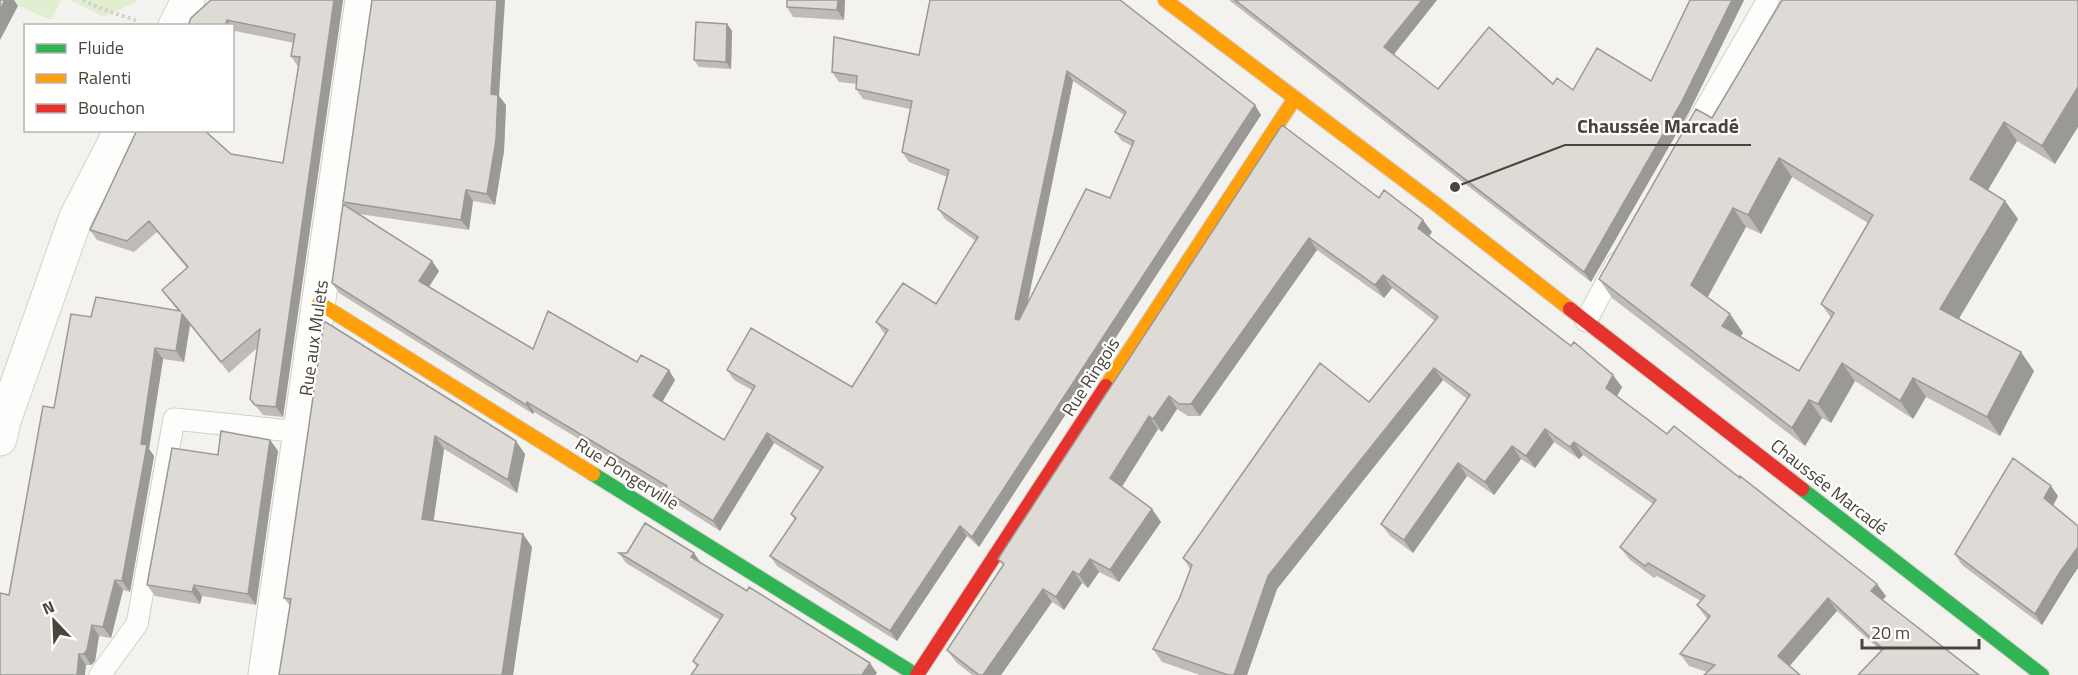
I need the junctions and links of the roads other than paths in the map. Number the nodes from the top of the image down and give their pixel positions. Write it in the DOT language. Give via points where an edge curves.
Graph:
graph roads {
  1 [pos="188,0"];
  2 [pos="362,0"];
  3 [pos="1165,0"];
  4 [pos="1768,0"];
  5 [pos="176,24"];
  6 [pos="1295,98"];
  7 [pos="120,132"];
  8 [pos="1679,154"];
  9 [pos="1626,247"];
  10 [pos="319,303"];
  11 [pos="1586,321"];
  12 [pos="301,432"];
  13 [pos="0,439"];
  14 [pos="100,675"];
  15 [pos="265,675"];
  16 [pos="916,675"];
  17 [pos="2042,675"];
  1 -- 5 [label="street"];
  2 -- 10 [label="street, Rue aux Mulets"];
  3 -- 6 [label="street, Chaussée Marcadé"];
  4 -- 8 [label="lane"];
  6 -- 11 [label="street, Chaussée Marcadé"];
  6 -- 16 [label="street, Rue Ringois"];
  7 -- 13 [label="street" via="76,217"];
  9 -- 11 [label="lane"];
  10 -- 12 [label="street, Rue aux Mulets"];
  10 -- 16 [label="street, Rue Pongerville"];
  11 -- 17 [label="street, Chaussée Marcadé"];
  12 -- 14 [label="lane" via="174,419 137,624"];
  12 -- 15 [label="street, Rue aux Mulets"];
}
